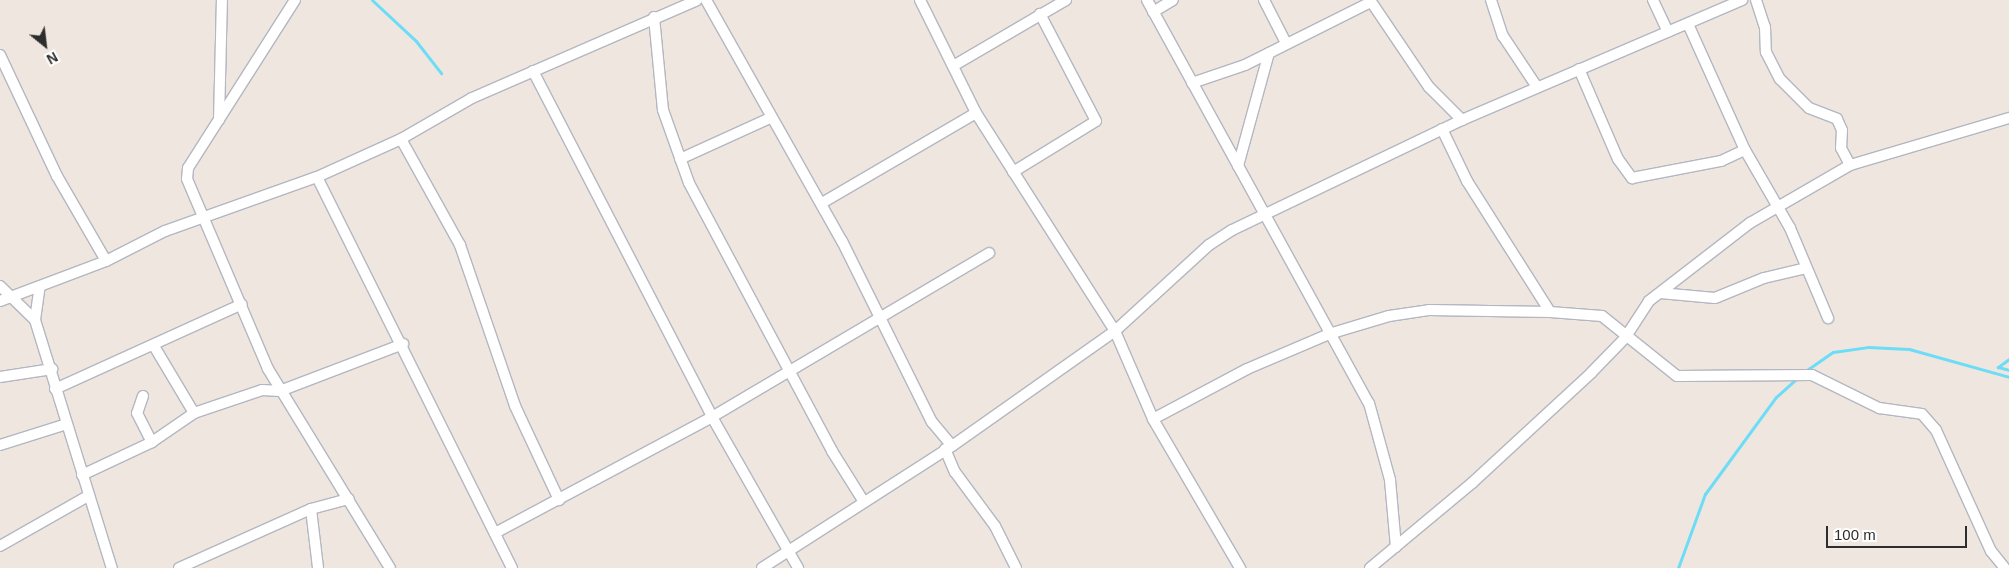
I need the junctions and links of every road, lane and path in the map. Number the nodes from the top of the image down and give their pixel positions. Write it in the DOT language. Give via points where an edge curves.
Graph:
graph roads {
  1 [pos="222,0"];
  2 [pos="295,0"];
  3 [pos="697,0"];
  4 [pos="706,0"];
  5 [pos="920,0"];
  6 [pos="1066,0"];
  7 [pos="1147,0"];
  8 [pos="1173,0"];
  9 [pos="1264,0"];
  10 [pos="1491,0"];
  11 [pos="1654,0"];
  12 [pos="1742,0"];
  13 [pos="1756,0"];
  14 [pos="1371,1"];
  15 [pos="1153,12"];
  16 [pos="1040,14"];
  17 [pos="654,17"];
  18 [pos="1688,24"];
  19 [pos="1668,32"];
  20 [pos="1286,43"];
  21 [pos="1269,53"];
  22 [pos="0,55"];
  23 [pos="953,66"];
  24 [pos="1579,69"];
  25 [pos="533,71"];
  26 [pos="1192,83"];
  27 [pos="1537,87"];
  28 [pos="976,113"];
  29 [pos="770,118"];
  30 [pos="2009,118"];
  31 [pos="1462,120"];
  32 [pos="218,123"];
  33 [pos="1442,129"];
  34 [pos="400,139"];
  35 [pos="1745,150"];
  36 [pos="680,159"];
  37 [pos="1850,165"];
  38 [pos="1238,166"];
  39 [pos="1013,172"];
  40 [pos="317,177"];
  41 [pos="822,203"];
  42 [pos="1778,207"];
  43 [pos="1266,211"];
  44 [pos="204,218"];
  45 [pos="989,253"];
  46 [pos="106,261"];
  47 [pos="1806,268"];
  48 [pos="0,286"];
  49 [pos="40,286"];
  50 [pos="1660,293"];
  51 [pos="4,299"];
  52 [pos="242,304"];
  53 [pos="1550,312"];
  54 [pos="877,318"];
  55 [pos="1828,318"];
  56 [pos="35,320"];
  57 [pos="1115,331"];
  58 [pos="1329,334"];
  59 [pos="1625,338"];
  60 [pos="403,344"];
  61 [pos="154,346"];
  62 [pos="52,369"];
  63 [pos="788,371"];
  64 [pos="0,377"];
  65 [pos="55,389"];
  66 [pos="280,391"];
  67 [pos="143,396"];
  68 [pos="194,413"];
  69 [pos="712,417"];
  70 [pos="1153,420"];
  71 [pos="67,424"];
  72 [pos="152,442"];
  73 [pos="0,445"];
  74 [pos="948,448"];
  75 [pos="82,476"];
  76 [pos="88,496"];
  77 [pos="349,499"];
  78 [pos="559,500"];
  79 [pos="864,502"];
  80 [pos="311,509"];
  81 [pos="495,534"];
  82 [pos="0,546"];
  83 [pos="1396,547"];
  84 [pos="789,551"];
  85 [pos="112,568"];
  86 [pos="179,568"];
  87 [pos="318,568"];
  88 [pos="390,568"];
  89 [pos="512,568"];
  90 [pos="762,568"];
  91 [pos="798,568"];
  92 [pos="1016,568"];
  93 [pos="1240,568"];
  94 [pos="1370,568"];
  95 [pos="2005,568"];
  1 -- 32 [label="street"];
  2 -- 32 [label="street"];
  3 -- 17 [label="street"];
  4 -- 29 [label="street"];
  5 -- 23 [label="street"];
  6 -- 16 [label="street"];
  7 -- 15 [label="street"];
  8 -- 15 [label="street"];
  9 -- 20 [label="street"];
  10 -- 27 [label="street" via="1503,36"];
  11 -- 19 [label="street"];
  12 -- 18 [label="street"];
  13 -- 37 [label="street" via="1765,27 1766,52 1780,79 1809,108 1837,118 1842,130 1841,148"];
  14 -- 20 [label="street"];
  14 -- 31 [label="street" via="1428,87"];
  15 -- 26 [label="street"];
  16 -- 23 [label="street"];
  16 -- 39 [label="street" via="1096,121"];
  17 -- 25 [label="street"];
  17 -- 36 [label="street" via="663,110"];
  18 -- 19 [label="street"];
  18 -- 35 [label="street"];
  19 -- 24 [label="street"];
  20 -- 21 [label="street"];
  21 -- 26 [label="street" via="1224,74"];
  21 -- 38 [label="street"];
  22 -- 46 [label="street" via="57,176"];
  23 -- 28 [label="street"];
  24 -- 27 [label="street"];
  24 -- 35 [label="street" via="1618,160 1632,178 1721,161"];
  25 -- 34 [label="street" via="472,98"];
  25 -- 69 [label="street"];
  26 -- 38 [label="street"];
  27 -- 31 [label="street"];
  28 -- 39 [label="street"];
  28 -- 41 [label="street"];
  29 -- 36 [label="street"];
  29 -- 41 [label="street"];
  30 -- 37 [label="street"];
  31 -- 33 [label="street"];
  32 -- 44 [label="street" via="186,174"];
  33 -- 43 [label="street"];
  33 -- 53 [label="street" via="1467,181"];
  34 -- 40 [label="street"];
  34 -- 78 [label="street" via="460,245 515,406"];
  35 -- 42 [label="street"];
  36 -- 63 [label="street" via="711,229"];
  37 -- 42 [label="street"];
  38 -- 43 [label="street"];
  39 -- 57 [label="street"];
  40 -- 44 [label="street"];
  40 -- 60 [label="street"];
  41 -- 54 [label="street"];
  42 -- 47 [label="street"];
  42 -- 50 [label="street"];
  43 -- 57 [label="street" via="1209,245"];
  43 -- 58 [label="street"];
  44 -- 46 [label="street" via="139,243"];
  44 -- 52 [label="street"];
  45 -- 54 [label="street"];
  46 -- 49 [label="street"];
  47 -- 50 [label="street" via="1764,278 1715,298"];
  47 -- 55 [label="street"];
  48 -- 51 [label="street"];
  49 -- 51 [label="street"];
  49 -- 56 [label="street"];
  50 -- 59 [label="street" via="1645,306"];
  51 -- 56 [label="street"];
  52 -- 61 [label="street"];
  52 -- 66 [label="street"];
  53 -- 58 [label="street" via="1415,311"];
  53 -- 59 [label="street" via="1595,314"];
  54 -- 63 [label="street"];
  54 -- 74 [label="street"];
  56 -- 62 [label="street"];
  57 -- 70 [label="street"];
  57 -- 74 [label="street"];
  58 -- 70 [label="street" via="1247,369"];
  58 -- 83 [label="street" via="1373,414 1390,480"];
  59 -- 83 [label="street" via="1532,427"];
  59 -- 95 [label="street" via="1677,376 1812,375 1879,408 1922,414 1936,430 1991,551"];
  60 -- 66 [label="street"];
  60 -- 81 [label="street"];
  61 -- 65 [label="street"];
  61 -- 68 [label="street"];
  62 -- 64 [label="street"];
  62 -- 65 [label="street"];
  63 -- 69 [label="street"];
  63 -- 79 [label="street"];
  65 -- 71 [label="street"];
  66 -- 68 [label="street" via="262,390"];
  66 -- 77 [label="street"];
  67 -- 72 [label="street" via="137,413"];
  68 -- 72 [label="street"];
  69 -- 78 [label="street"];
  69 -- 84 [label="street"];
  70 -- 93 [label="street"];
  71 -- 73 [label="street"];
  71 -- 75 [label="street"];
  72 -- 75 [label="street"];
  74 -- 79 [label="street"];
  74 -- 92 [label="street" via="955,472 995,526"];
  75 -- 76 [label="street"];
  76 -- 82 [label="street"];
  76 -- 85 [label="street"];
  77 -- 80 [label="street"];
  77 -- 88 [label="street"];
  78 -- 81 [label="street"];
  79 -- 84 [label="street"];
  80 -- 86 [label="street"];
  80 -- 87 [label="street"];
  81 -- 89 [label="street"];
  83 -- 94 [label="street"];
  84 -- 90 [label="street"];
  84 -- 91 [label="street"];
}
